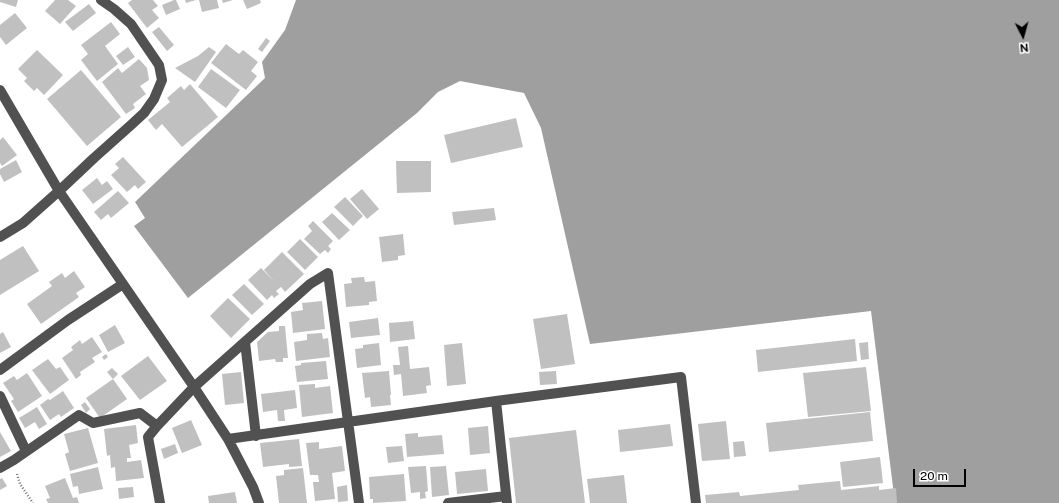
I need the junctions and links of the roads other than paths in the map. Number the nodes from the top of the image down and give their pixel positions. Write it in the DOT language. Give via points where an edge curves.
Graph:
graph roads {
  1 [pos="101,0"];
  2 [pos="0,90"];
  3 [pos="59,192"];
  4 [pos="0,237"];
  5 [pos="123,284"];
  6 [pos="244,342"];
  7 [pos="0,370"];
  8 [pos="194,387"];
  9 [pos="0,396"];
  10 [pos="496,401"];
  11 [pos="348,422"];
  12 [pos="157,426"];
  13 [pos="256,436"];
  14 [pos="228,440"];
  15 [pos="26,451"];
  16 [pos="0,468"];
  17 [pos="506,499"];
  18 [pos="160,503"];
  19 [pos="259,503"];
  20 [pos="359,503"];
  21 [pos="448,503"];
  22 [pos="696,503"];
  1 -- 3 [label="street" via="130,24 159,64 162,80 154,99 144,113"];
  2 -- 3 [label="street"];
  3 -- 4 [label="street" via="23,223"];
  3 -- 5 [label="street"];
  5 -- 7 [label="street" via="68,320"];
  5 -- 8 [label="street"];
  6 -- 8 [label="street"];
  6 -- 11 [label="street" via="310,284 328,272"];
  6 -- 13 [label="street"];
  8 -- 12 [label="street"];
  8 -- 14 [label="street"];
  9 -- 15 [label="street"];
  10 -- 11 [label="street"];
  10 -- 17 [label="street"];
  10 -- 22 [label="street" via="681,377"];
  11 -- 13 [label="street"];
  11 -- 20 [label="street"];
  12 -- 15 [label="street" via="140,413 93,424 79,415"];
  12 -- 18 [label="street" via="148,437"];
  13 -- 14 [label="street"];
  14 -- 19 [label="street"];
  15 -- 16 [label="street"];
  17 -- 21 [label="street"];
}
